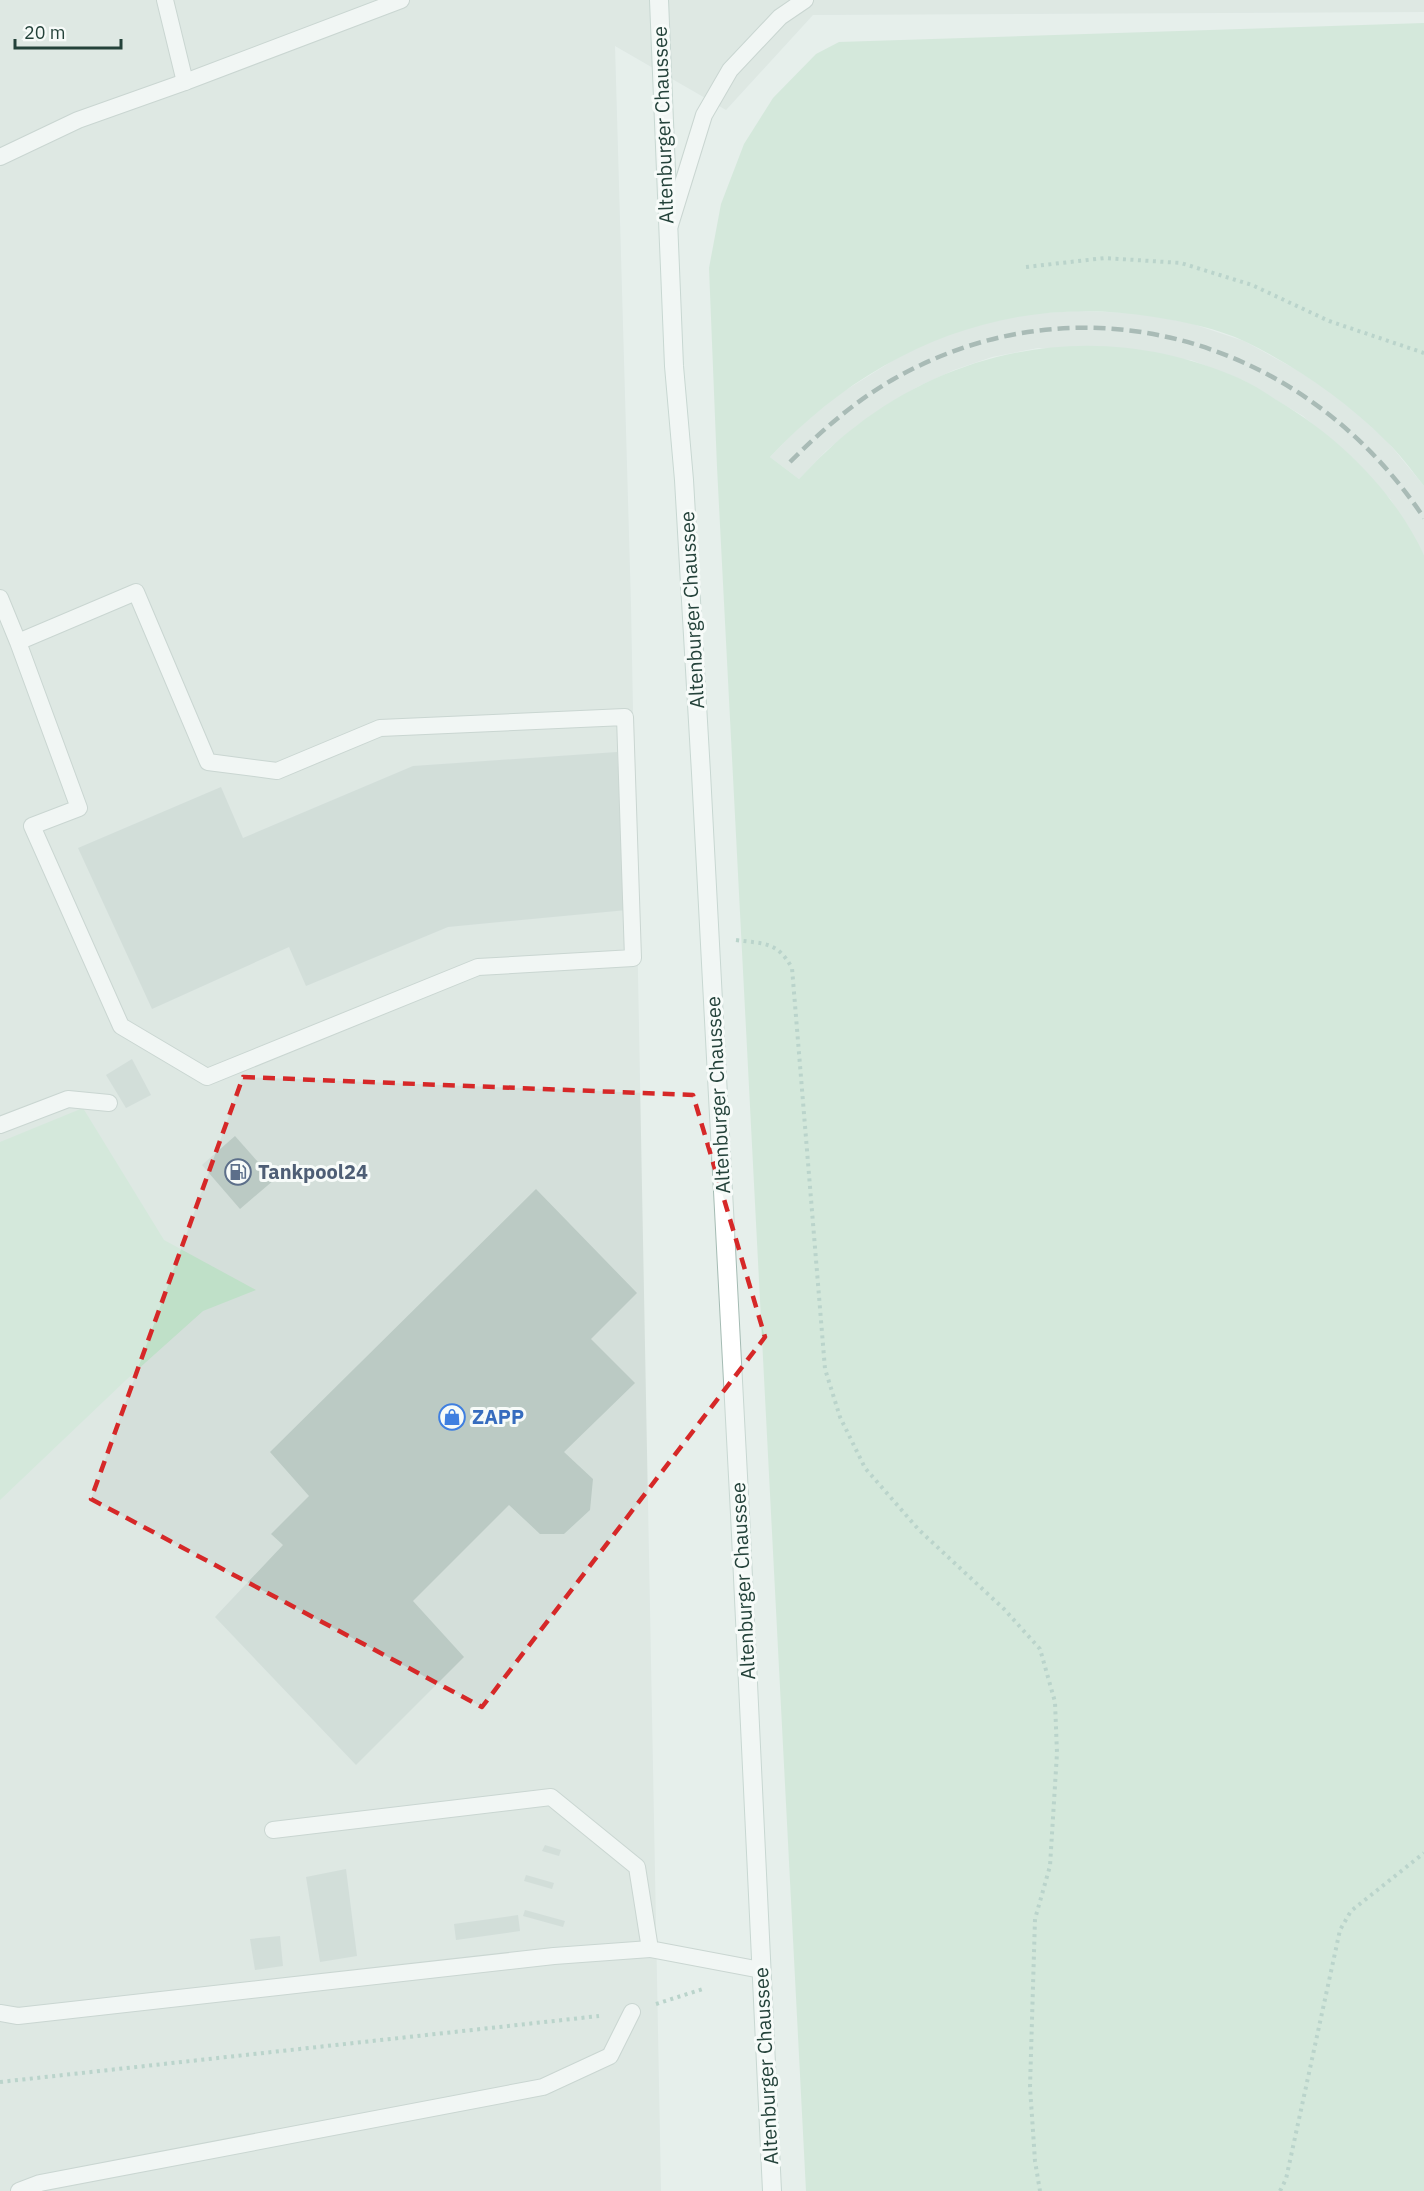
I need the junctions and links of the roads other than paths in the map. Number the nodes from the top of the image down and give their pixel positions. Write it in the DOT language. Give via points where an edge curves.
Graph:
graph roads {
  1 [pos="165,0"];
  2 [pos="401,0"];
  3 [pos="659,0"];
  4 [pos="805,0"];
  5 [pos="185,82"];
  6 [pos="0,157"];
  7 [pos="668,234"];
  8 [pos="0,598"];
  9 [pos="18,642"];
  10 [pos="109,1103"];
  11 [pos="0,1125"];
  12 [pos="273,1830"];
  13 [pos="650,1948"];
  14 [pos="761,1970"];
  15 [pos="632,2012"];
  16 [pos="0,2013"];
  17 [pos="19,2191"];
  18 [pos="772,2191"];
  1 -- 5 [label="lane"];
  2 -- 5 [label="lane"];
  3 -- 7 [label="main road, Altenburger Chaussee"];
  4 -- 7 [label="lane" via="780,17 730,70 704,115"];
  5 -- 6 [label="lane" via="78,120"];
  7 -- 14 [label="main road, Altenburger Chaussee" via="741,1526"];
  8 -- 9 [label="lane"];
  9 -- 9 [label="lane" via="79,808 32,826 121,1026 207,1077 478,967 633,958 625,717 380,728 277,771 208,762 136,592"];
  10 -- 11 [label="lane" via="68,1099"];
  12 -- 13 [label="lane" via="551,1797 636,1867"];
  13 -- 14 [label="lane"];
  13 -- 16 [label="lane" via="18,2016"];
  14 -- 18 [label="main road, Altenburger Chaussee"];
  15 -- 17 [label="lane" via="610,2056 543,2087 40,2183"];
}
